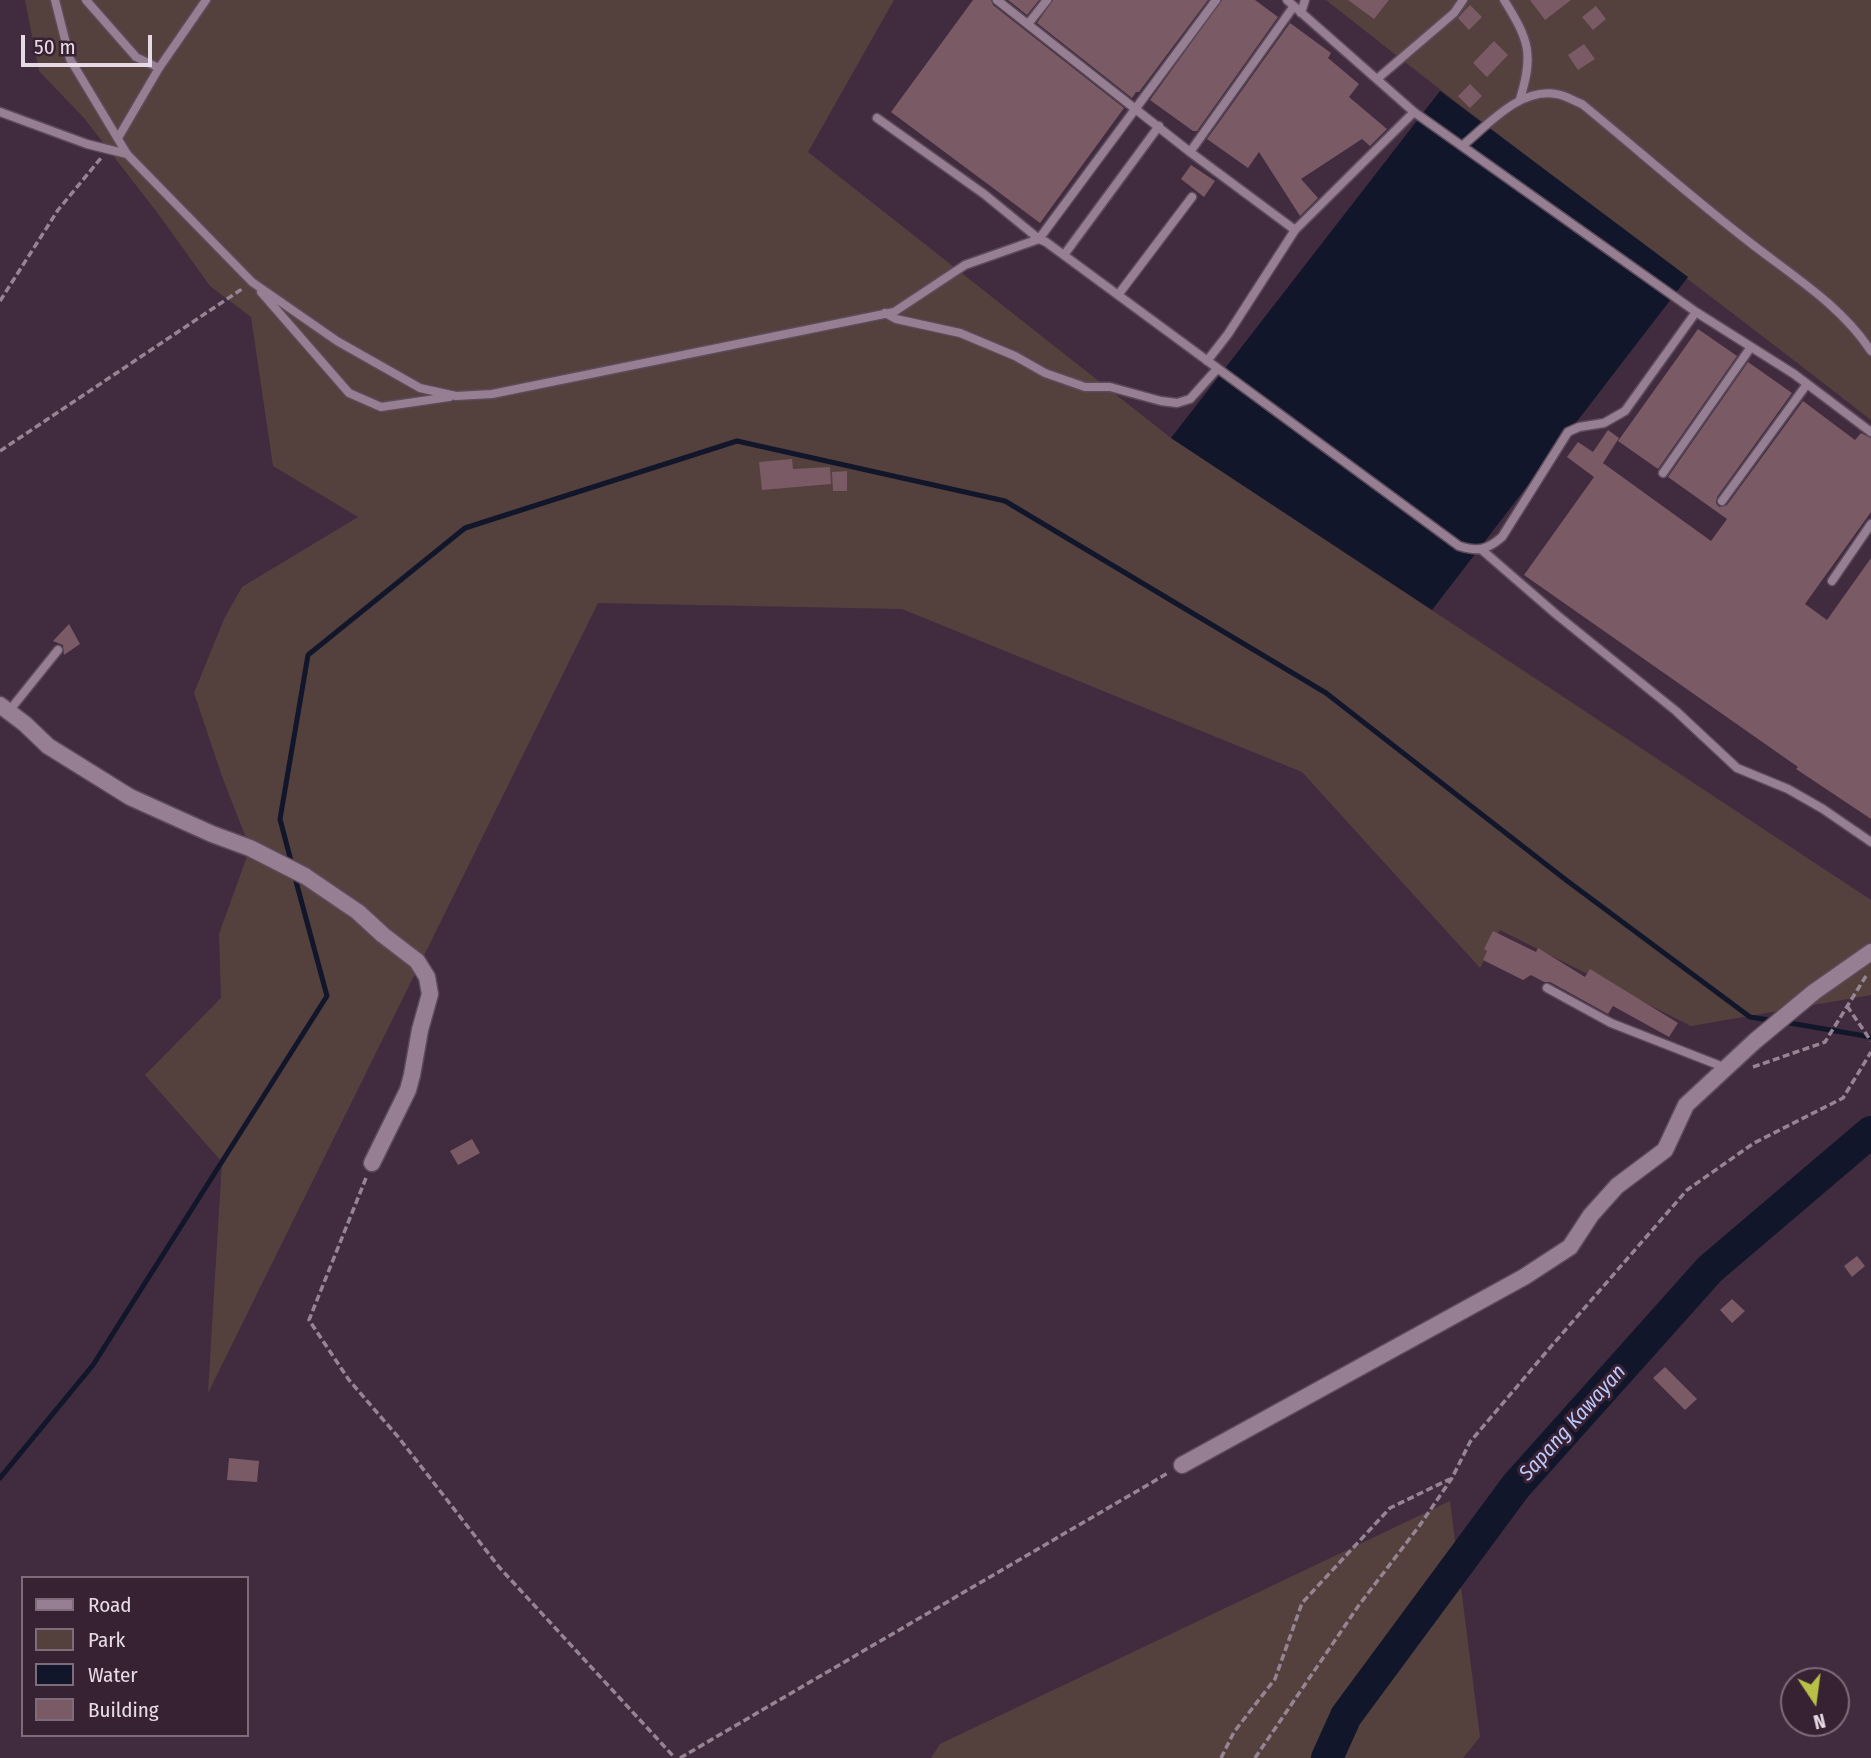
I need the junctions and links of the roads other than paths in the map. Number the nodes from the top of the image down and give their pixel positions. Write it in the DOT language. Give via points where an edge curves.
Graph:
graph roads {
  1 [pos="55,0"];
  2 [pos="86,0"];
  3 [pos="206,0"];
  4 [pos="997,0"];
  5 [pos="1047,0"];
  6 [pos="1216,0"];
  7 [pos="1305,0"];
  8 [pos="1463,0"];
  9 [pos="1504,0"];
  10 [pos="1291,3"];
  11 [pos="1301,13"];
  12 [pos="1028,24"];
  13 [pos="159,68"];
  14 [pos="1377,79"];
  15 [pos="1520,99"];
  16 [pos="1136,108"];
  17 [pos="0,112"];
  18 [pos="1414,112"];
  19 [pos="877,118"];
  20 [pos="1158,126"];
  21 [pos="118,138"];
  22 [pos="1462,146"];
  23 [pos="1190,152"];
  24 [pos="127,154"];
  25 [pos="1192,197"];
  26 [pos="1295,230"];
  27 [pos="1039,239"];
  28 [pos="1064,255"];
  29 [pos="252,282"];
  30 [pos="1118,295"];
  31 [pos="1696,312"];
  32 [pos="885,313"];
  33 [pos="1751,347"];
  34 [pos="1871,351"];
  35 [pos="1207,361"];
  36 [pos="1217,369"];
  37 [pos="1807,384"];
  38 [pos="456,396"];
  39 [pos="1871,432"];
  40 [pos="1662,473"];
  41 [pos="1722,501"];
  42 [pos="1871,524"];
  43 [pos="1482,550"];
  44 [pos="1832,581"];
  45 [pos="58,650"];
  46 [pos="4,708"];
  47 [pos="1871,842"];
  48 [pos="1871,953"];
  49 [pos="1548,988"];
  50 [pos="1726,1068"];
  51 [pos="372,1163"];
  52 [pos="1182,1465"];
  1 -- 21 [label="lane" via="70,59"];
  2 -- 13 [label="lane" via="136,57"];
  3 -- 13 [label="lane"];
  4 -- 12 [label="lane"];
  5 -- 12 [label="lane"];
  6 -- 16 [label="lane"];
  7 -- 11 [label="lane"];
  8 -- 14 [label="lane"];
  9 -- 15 [label="lane" via="1529,54"];
  10 -- 11 [label="lane"];
  10 -- 23 [label="lane"];
  11 -- 14 [label="lane"];
  12 -- 16 [label="lane"];
  13 -- 21 [label="lane"];
  14 -- 18 [label="lane"];
  15 -- 22 [label="lane"];
  15 -- 34 [label="lane" via="1558,94 1582,104 1829,302"];
  16 -- 20 [label="lane"];
  16 -- 27 [label="lane"];
  17 -- 24 [label="lane"];
  18 -- 22 [label="lane"];
  18 -- 26 [label="lane"];
  19 -- 27 [label="lane"];
  20 -- 23 [label="lane"];
  20 -- 28 [label="lane"];
  21 -- 24 [label="lane"];
  22 -- 31 [label="lane"];
  23 -- 26 [label="lane"];
  24 -- 29 [label="lane"];
  25 -- 30 [label="lane"];
  26 -- 35 [label="lane"];
  27 -- 28 [label="lane"];
  27 -- 32 [label="lane" via="965,265 894,312"];
  28 -- 30 [label="lane"];
  29 -- 38 [label="lane" via="337,341 420,388"];
  29 -- 38 [label="lane" via="349,393 381,407"];
  30 -- 35 [label="lane"];
  31 -- 33 [label="lane"];
  31 -- 43 [label="lane" via="1625,411 1604,423 1568,432 1502,537"];
  32 -- 36 [label="lane" via="960,333 1085,387 1110,387 1161,401 1190,399"];
  32 -- 38 [label="lane" via="492,394"];
  33 -- 37 [label="lane"];
  33 -- 40 [label="lane"];
  35 -- 36 [label="lane"];
  36 -- 43 [label="lane" via="1459,546"];
  37 -- 39 [label="lane"];
  37 -- 41 [label="lane"];
  42 -- 44 [label="lane"];
  43 -- 47 [label="lane" via="1676,711 1737,768 1788,789"];
  45 -- 46 [label="lane"];
  46 -- 51 [label="street" via="48,746 130,797 305,876 417,961 427,977 429,994 412,1075"];
  48 -- 50 [label="street" via="1814,992"];
  49 -- 50 [label="lane" via="1611,1023"];
  50 -- 52 [label="street" via="1686,1105 1665,1150 1617,1186 1591,1214 1570,1247"];
}
